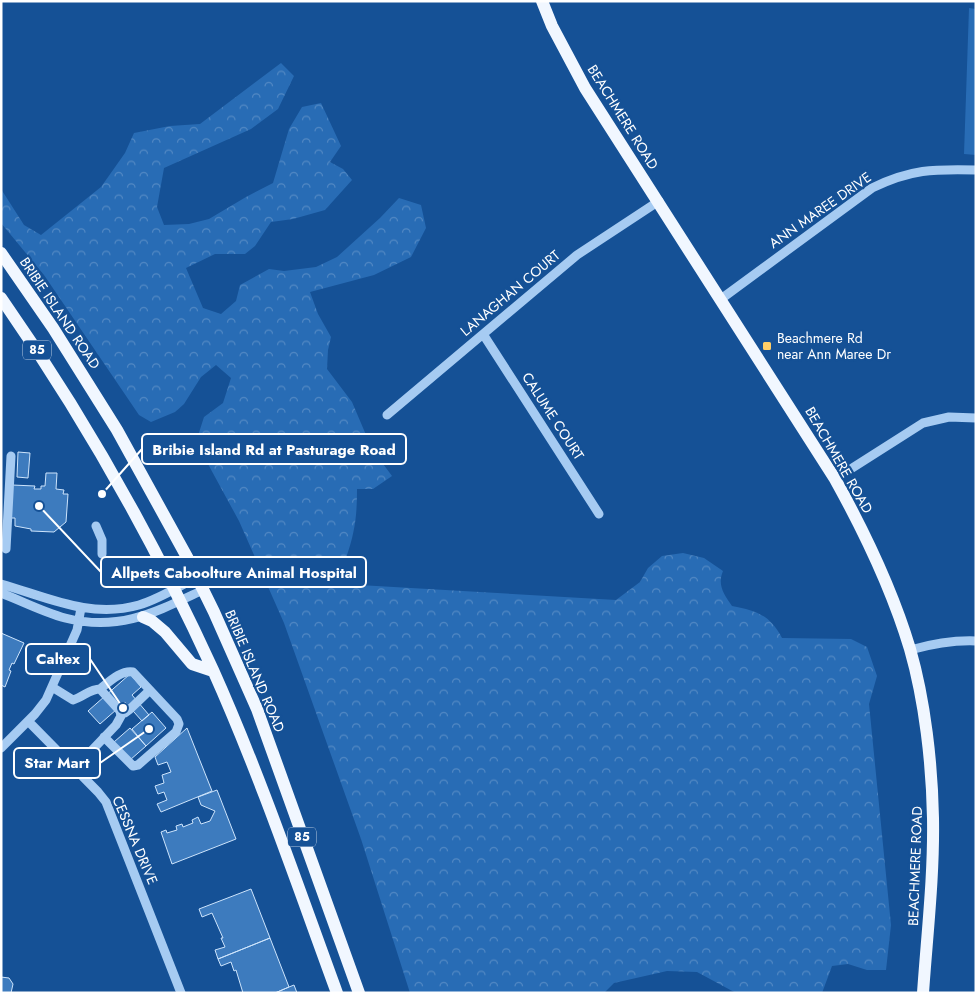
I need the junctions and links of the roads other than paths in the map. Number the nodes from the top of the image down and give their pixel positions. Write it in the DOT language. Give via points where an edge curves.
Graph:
graph roads {
  1 [pos="542,1"];
  2 [pos="976,170"];
  3 [pos="659,201"];
  4 [pos="1,253"];
  5 [pos="1,298"];
  6 [pos="721,298"];
  7 [pos="484,334"];
  8 [pos="387,416"];
  9 [pos="976,418"];
  10 [pos="11,456"];
  11 [pos="835,479"];
  12 [pos="599,514"];
  13 [pos="96,526"];
  14 [pos="6,549"];
  15 [pos="102,554"];
  16 [pos="197,577"];
  17 [pos="1,584"];
  18 [pos="174,589"];
  19 [pos="203,590"];
  20 [pos="1,593"];
  21 [pos="180,601"];
  22 [pos="81,608"];
  23 [pos="143,617"];
  24 [pos="79,621"];
  25 [pos="976,641"];
  26 [pos="910,650"];
  27 [pos="213,671"];
  28 [pos="52,687"];
  29 [pos="100,689"];
  30 [pos="150,690"];
  31 [pos="120,711"];
  32 [pos="28,721"];
  33 [pos="104,737"];
  34 [pos="1,748"];
  35 [pos="75,768"];
  36 [pos="181,993"];
  37 [pos="337,993"];
  38 [pos="359,993"];
  39 [pos="923,993"];
  1 -- 3 [label="main road, BEACHMERE ROAD" via="586,88"];
  2 -- 6 [label="street, ANN MAREE DRIVE" via="916,171 872,188"];
  3 -- 6 [label="main road, BEACHMERE ROAD"];
  3 -- 7 [label="street, LANAGHAN COURT" via="577,255"];
  4 -- 16 [label="main road, BRIBIE ISLAND ROAD / 85" via="112,422"];
  5 -- 18 [label="main road, 85" via="99,450"];
  6 -- 11 [label="main road, BEACHMERE ROAD"];
  7 -- 8 [label="street, LANAGHAN COURT"];
  7 -- 12 [label="street, CALUME COURT"];
  9 -- 11 [label="street" via="949,417 923,423"];
  10 -- 14 [label="street"];
  11 -- 26 [label="main road, BEACHMERE ROAD" via="876,561"];
  13 -- 15 [label="street" via="102,540"];
  16 -- 18 [label="street"];
  16 -- 19 [label="main road, BRIBIE ISLAND ROAD / 85"];
  17 -- 22 [label="street"];
  18 -- 21 [label="main road, 85"];
  18 -- 22 [label="street" via="129,607 106,610"];
  19 -- 21 [label="street"];
  19 -- 38 [label="main road, BRIBIE ISLAND ROAD / 85" via="257,708"];
  20 -- 24 [label="street" via="63,618"];
  21 -- 23 [label="street"];
  21 -- 27 [label="main road, 85"];
  22 -- 24 [label="street"];
  23 -- 24 [label="street" via="121,622"];
  23 -- 27 [label="main road" via="161,628 192,664"];
  24 -- 28 [label="street"];
  25 -- 26 [label="street" via="935,643"];
  26 -- 39 [label="main road, BEACHMERE ROAD" via="924,722 932,800"];
  27 -- 37 [label="main road, 85" via="254,766"];
  28 -- 29 [label="street" via="73,700"];
  28 -- 32 [label="street"];
  29 -- 30 [label="street" via="128,671 133,672"];
  29 -- 31 [label="street"];
  30 -- 31 [label="street" via="129,710"];
  30 -- 33 [label="street" via="177,719 176,732 133,766"];
  31 -- 33 [label="street" via="116,725"];
  32 -- 34 [label="street"];
  32 -- 35 [label="street, CESSNA DRIVE"];
  33 -- 35 [label="street"];
  35 -- 36 [label="street, CESSNA DRIVE" via="108,807"];
}
